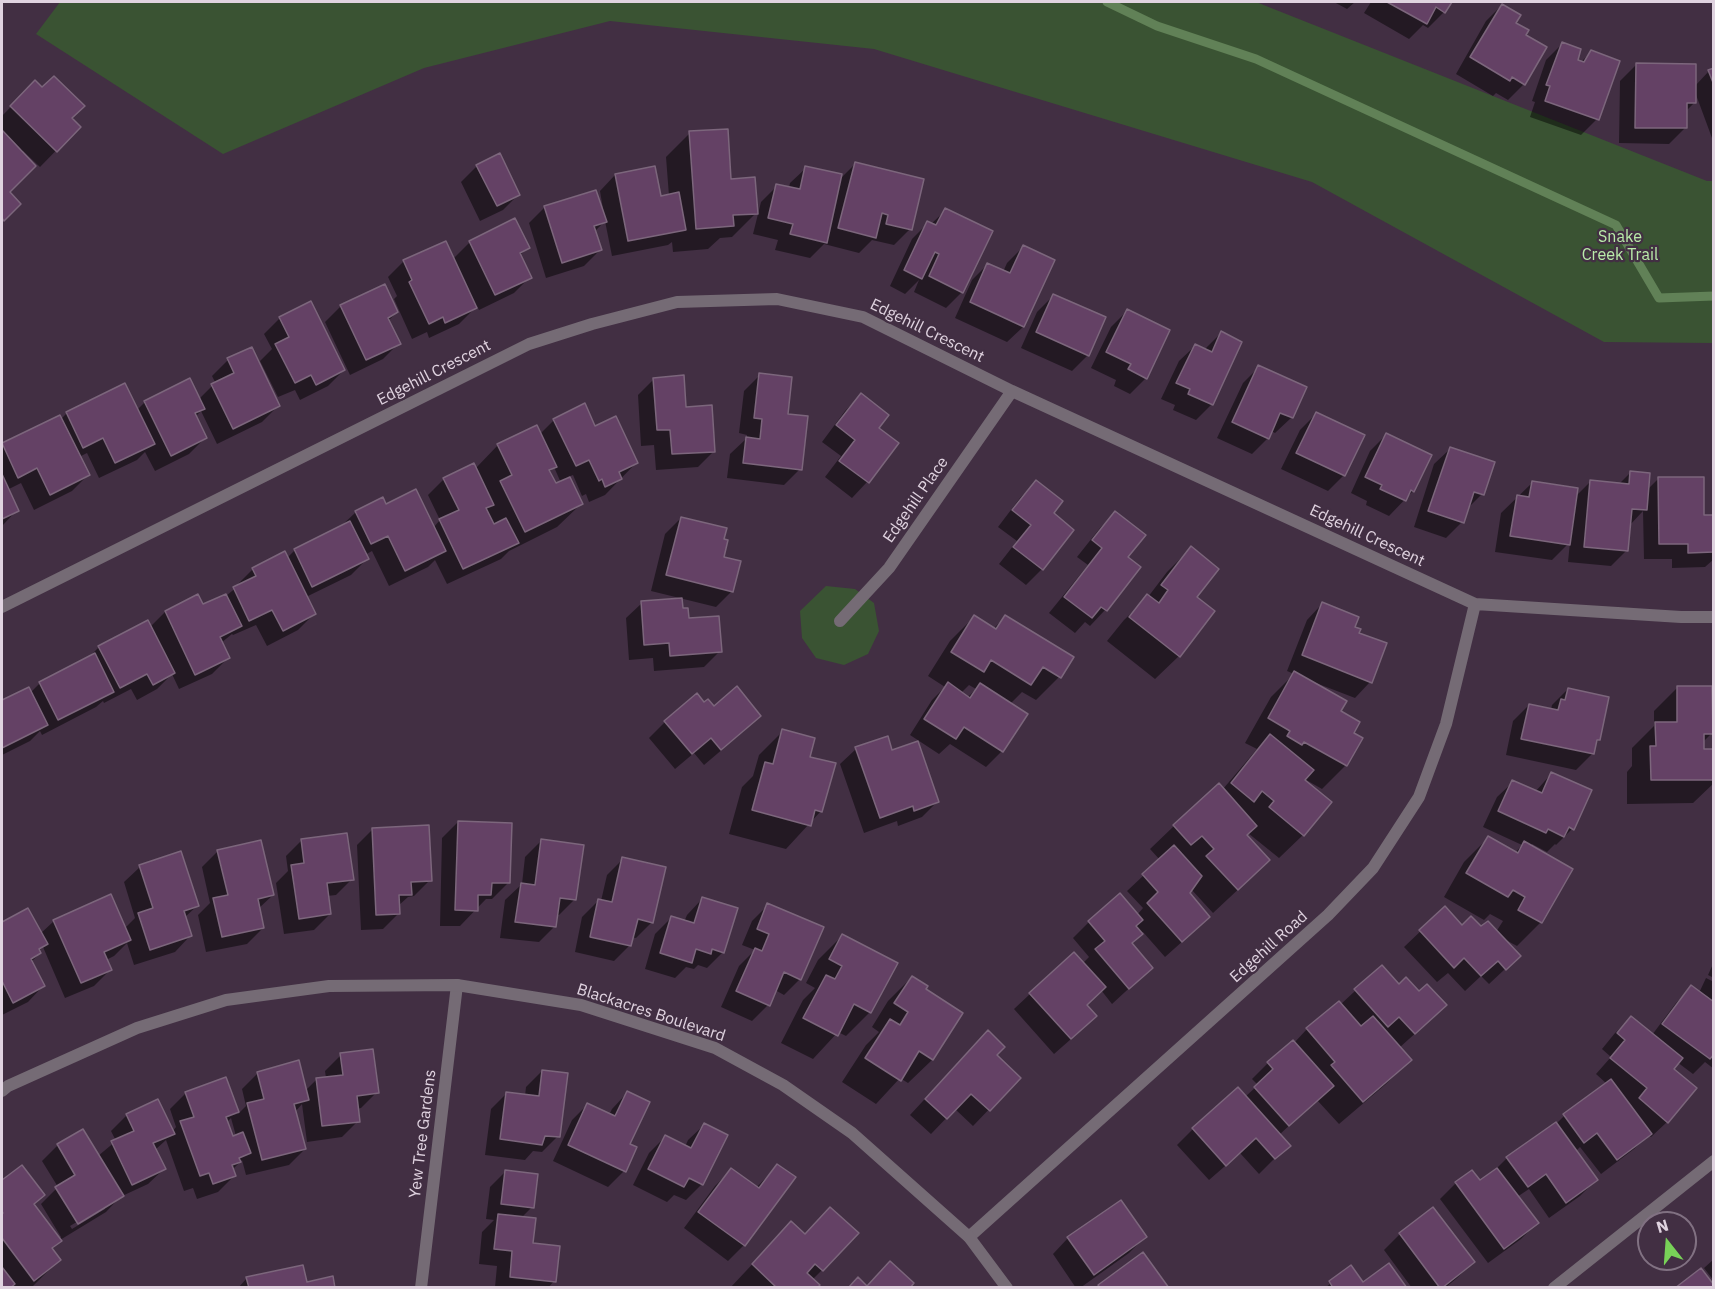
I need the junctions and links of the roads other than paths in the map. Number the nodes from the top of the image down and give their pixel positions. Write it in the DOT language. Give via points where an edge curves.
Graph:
graph roads {
  1 [pos="1012,391"];
  2 [pos="1475,604"];
  3 [pos="2,607"];
  4 [pos="1713,617"];
  5 [pos="840,621"];
  6 [pos="457,985"];
  7 [pos="2,1091"];
  8 [pos="1713,1161"];
  9 [pos="969,1237"];
  10 [pos="421,1287"];
  11 [pos="1007,1287"];
  12 [pos="1554,1287"];
  1 -- 2 [label="street, Edgehill Crescent"];
  1 -- 3 [label="street, Edgehill Crescent" via="863,317 777,299 677,302 529,344"];
  1 -- 5 [label="street, Edgehill Place" via="890,567"];
  2 -- 4 [label="street, Edgehill Crescent"];
  2 -- 9 [label="street, Edgehill Road" via="1446,724 1419,797 1373,868 1328,915"];
  6 -- 7 [label="street, Blackacres Boulevard" via="329,986 226,1000 137,1028"];
  6 -- 9 [label="street, Blackacres Boulevard" via="581,1005 716,1048 783,1085 852,1133"];
  6 -- 10 [label="street, Yew Tree Gardens"];
  8 -- 12 [label="street"];
  9 -- 11 [label="street, Blackacres Boulevard"];
}
